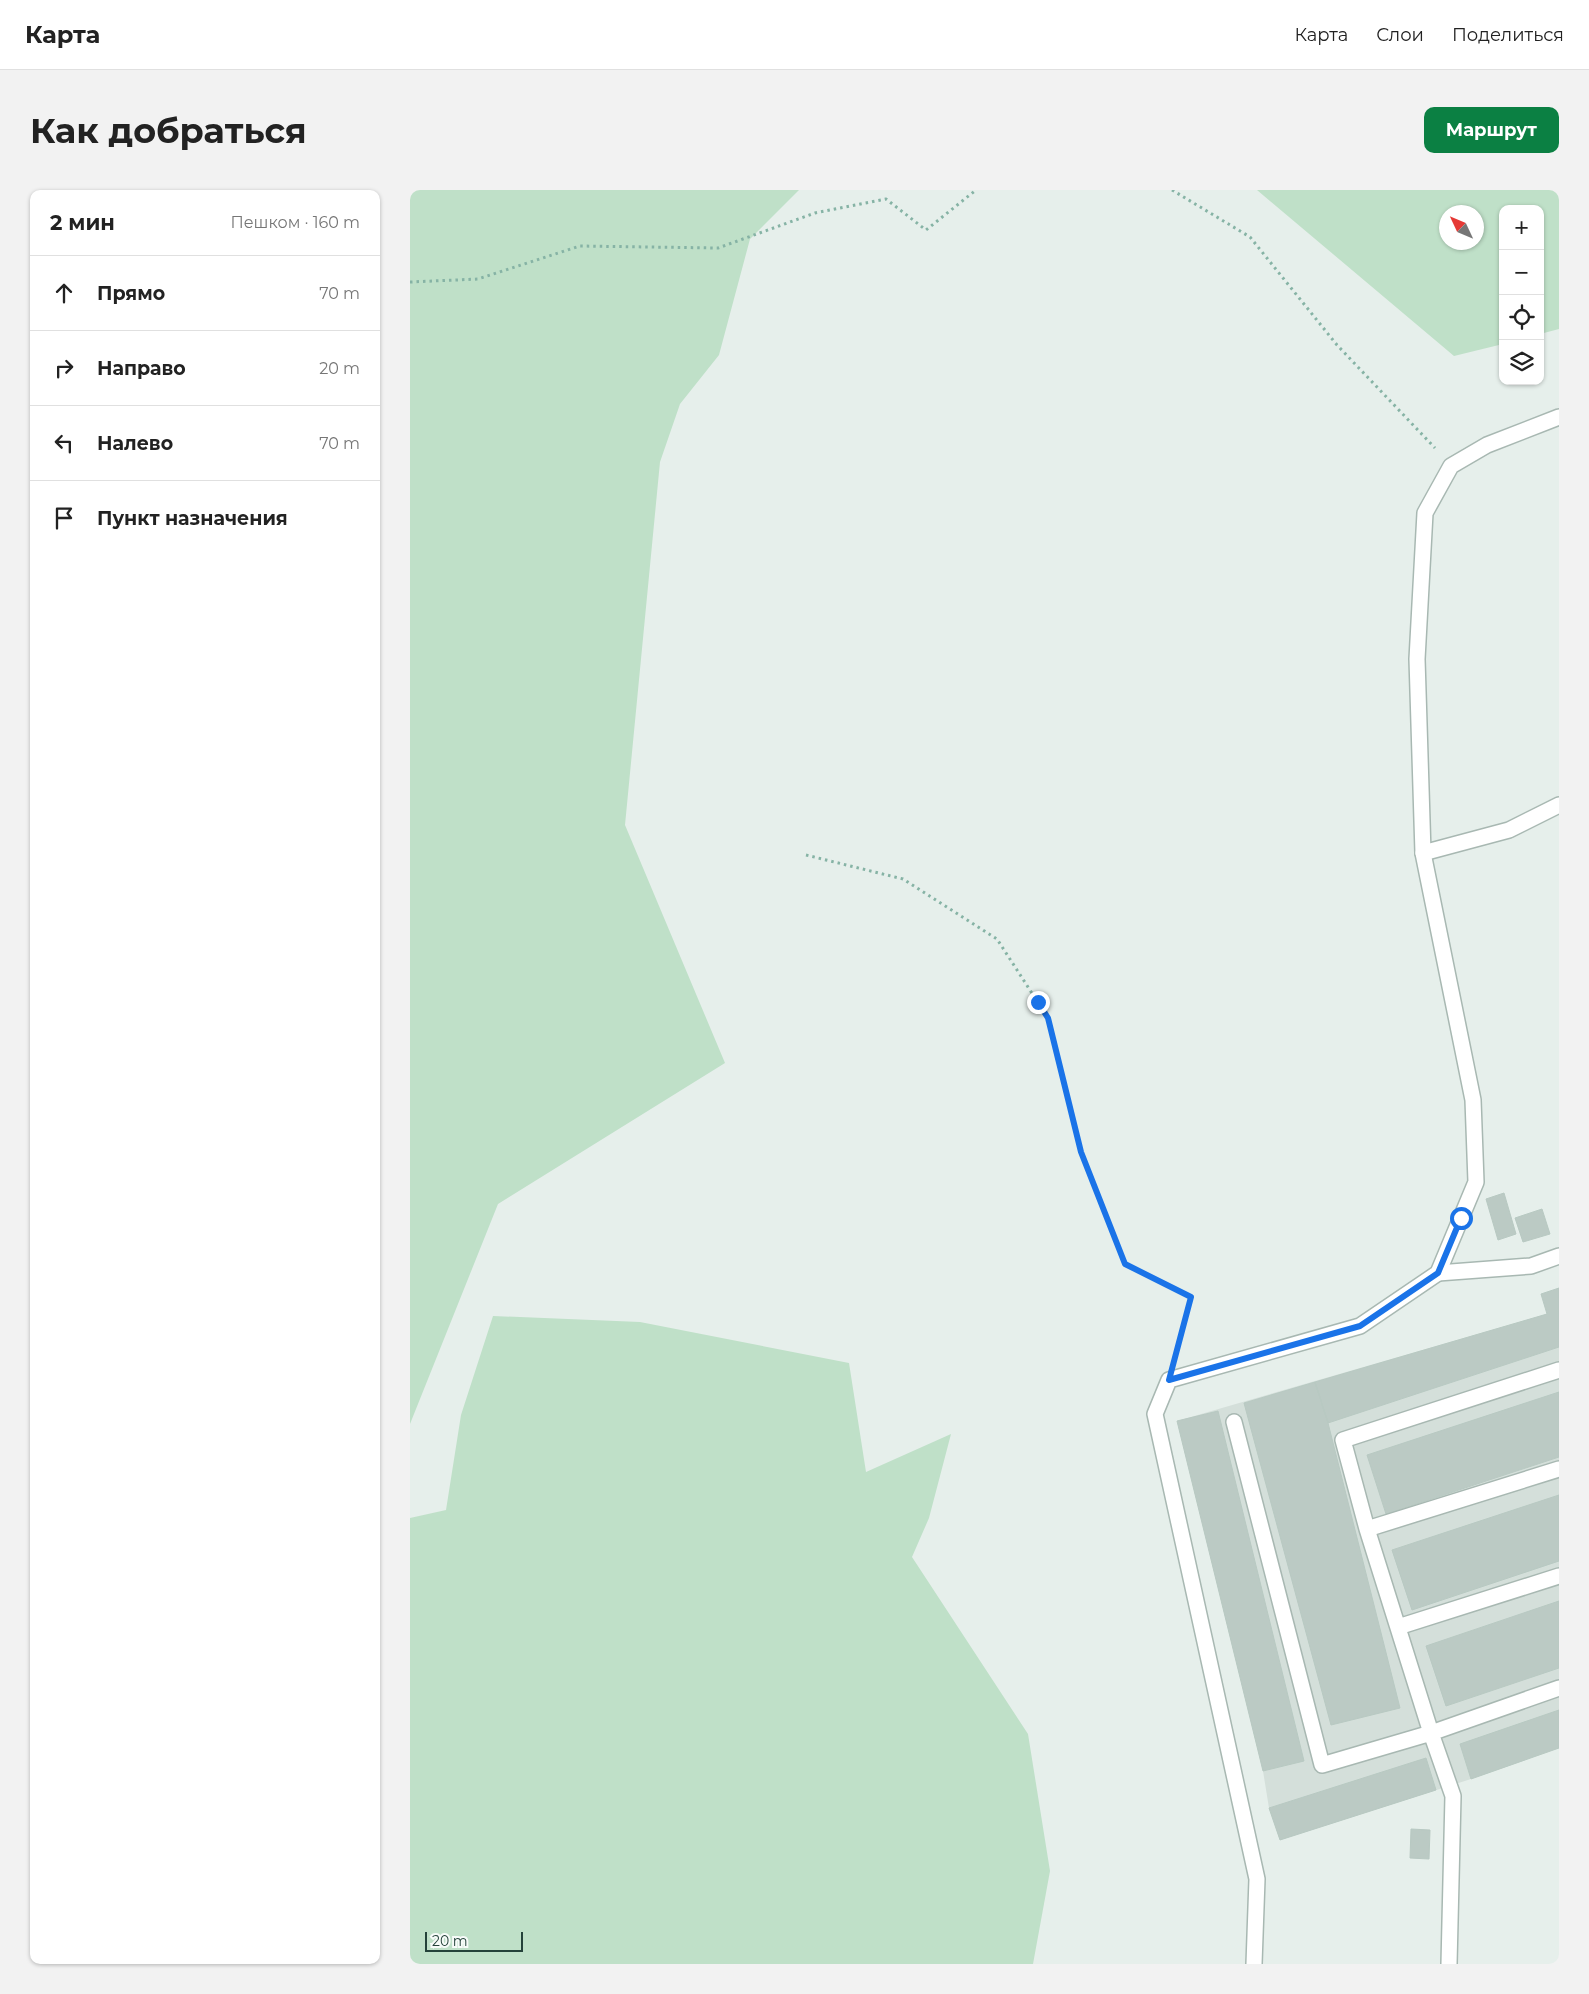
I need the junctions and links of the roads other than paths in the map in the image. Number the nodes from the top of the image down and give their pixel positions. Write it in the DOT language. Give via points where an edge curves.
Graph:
graph roads {
  1 [pos="1559,417"];
  2 [pos="1559,805"];
  3 [pos="1423,853"];
  4 [pos="1559,1256"];
  5 [pos="1438,1273"];
  6 [pos="1559,1370"];
  7 [pos="1234,1422"];
  8 [pos="1559,1469"];
  9 [pos="1367,1530"];
  10 [pos="1559,1576"];
  11 [pos="1398,1627"];
  12 [pos="1559,1688"];
  13 [pos="1431,1732"];
  14 [pos="1254,1964"];
  15 [pos="1448,1964"];
  1 -- 3 [label="street" via="1486,445 1451,466 1425,513 1417,659"];
  2 -- 3 [label="street" via="1509,830"];
  3 -- 5 [label="street" via="1473,1100 1476,1182"];
  4 -- 5 [label="street" via="1531,1266"];
  5 -- 14 [label="street" via="1360,1326 1169,1380 1155,1414 1257,1879"];
  6 -- 9 [label="street" via="1344,1440"];
  7 -- 13 [label="street" via="1322,1765"];
  8 -- 9 [label="street"];
  9 -- 11 [label="street"];
  10 -- 11 [label="street"];
  11 -- 13 [label="street"];
  12 -- 13 [label="street"];
  13 -- 15 [label="street" via="1453,1796"];
}
